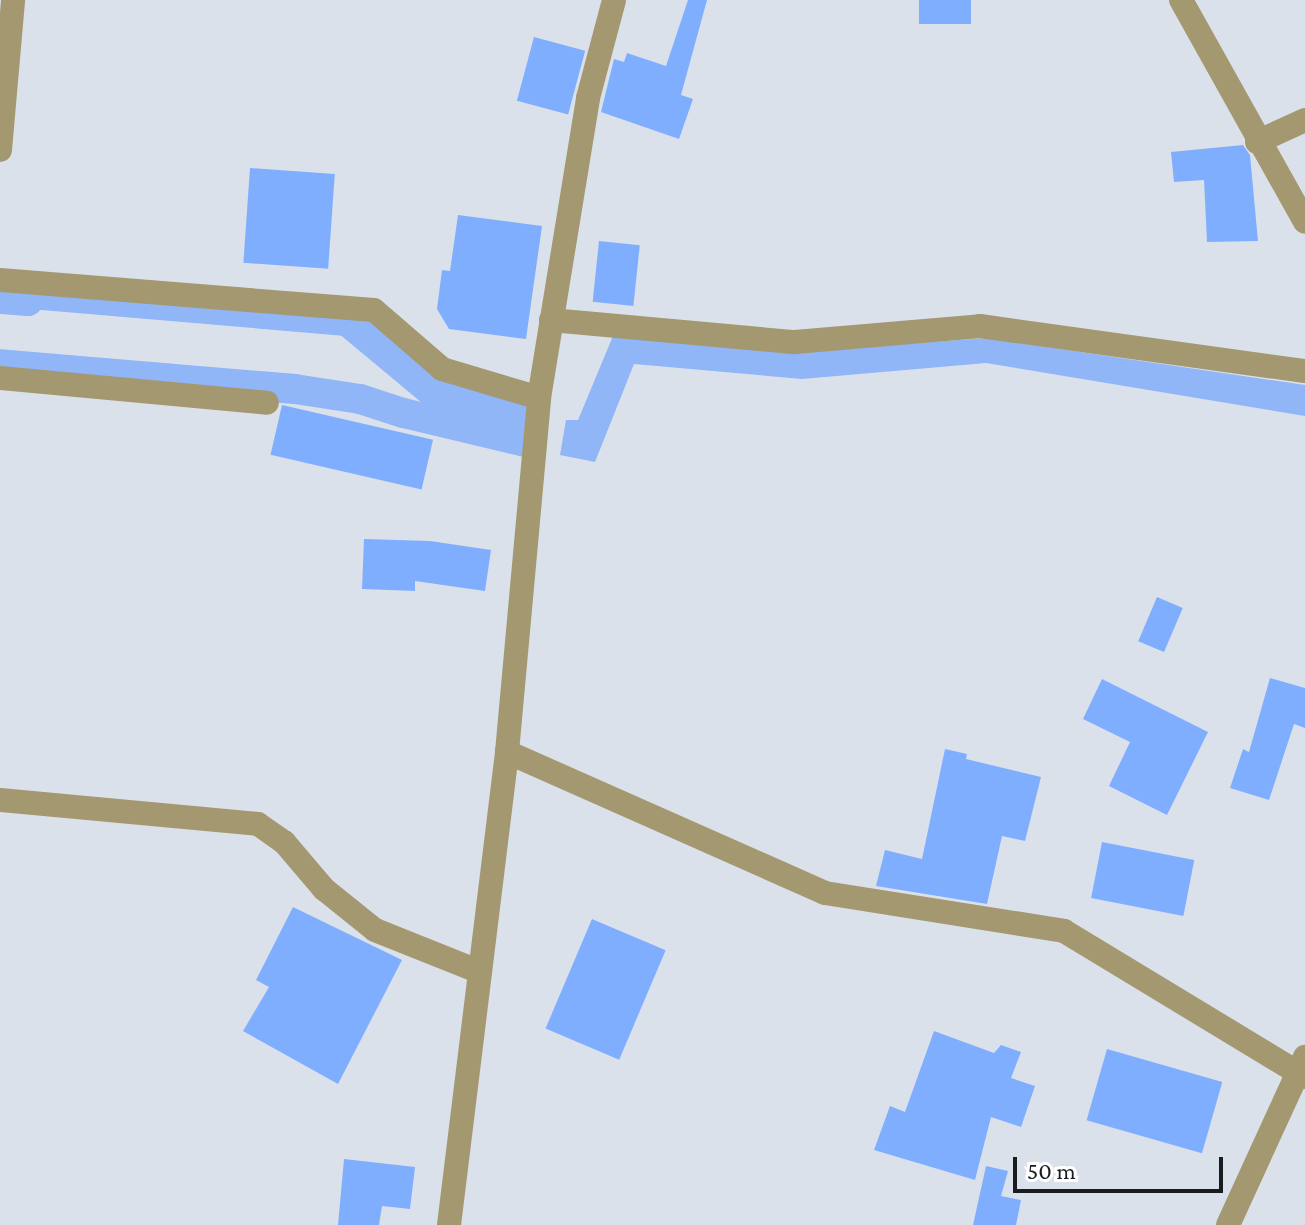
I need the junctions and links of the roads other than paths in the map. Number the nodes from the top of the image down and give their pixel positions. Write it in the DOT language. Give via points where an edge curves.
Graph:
graph roads {
  1 [pos="13,0"];
  2 [pos="614,0"];
  3 [pos="1181,0"];
  4 [pos="1305,120"];
  5 [pos="1257,142"];
  6 [pos="0,150"];
  7 [pos="1305,222"];
  8 [pos="0,280"];
  9 [pos="551,320"];
  10 [pos="1305,371"];
  11 [pos="0,378"];
  12 [pos="539,398"];
  13 [pos="267,403"];
  14 [pos="507,752"];
  15 [pos="0,800"];
  16 [pos="480,972"];
  17 [pos="1302,1069"];
  18 [pos="449,1225"];
  19 [pos="1228,1225"];
  1 -- 6 [label="street"];
  2 -- 9 [label="street" via="588,98"];
  3 -- 5 [label="street"];
  4 -- 5 [label="street"];
  5 -- 7 [label="street"];
  8 -- 12 [label="street" via="374,310 442,369"];
  9 -- 10 [label="street" via="795,342 980,326"];
  9 -- 12 [label="street"];
  11 -- 13 [label="street"];
  12 -- 14 [label="street"];
  14 -- 16 [label="street"];
  14 -- 17 [label="street" via="825,893 1064,931"];
  15 -- 16 [label="street" via="258,824 284,842 324,889 375,930"];
  16 -- 18 [label="street"];
  17 -- 19 [label="street"];
}
